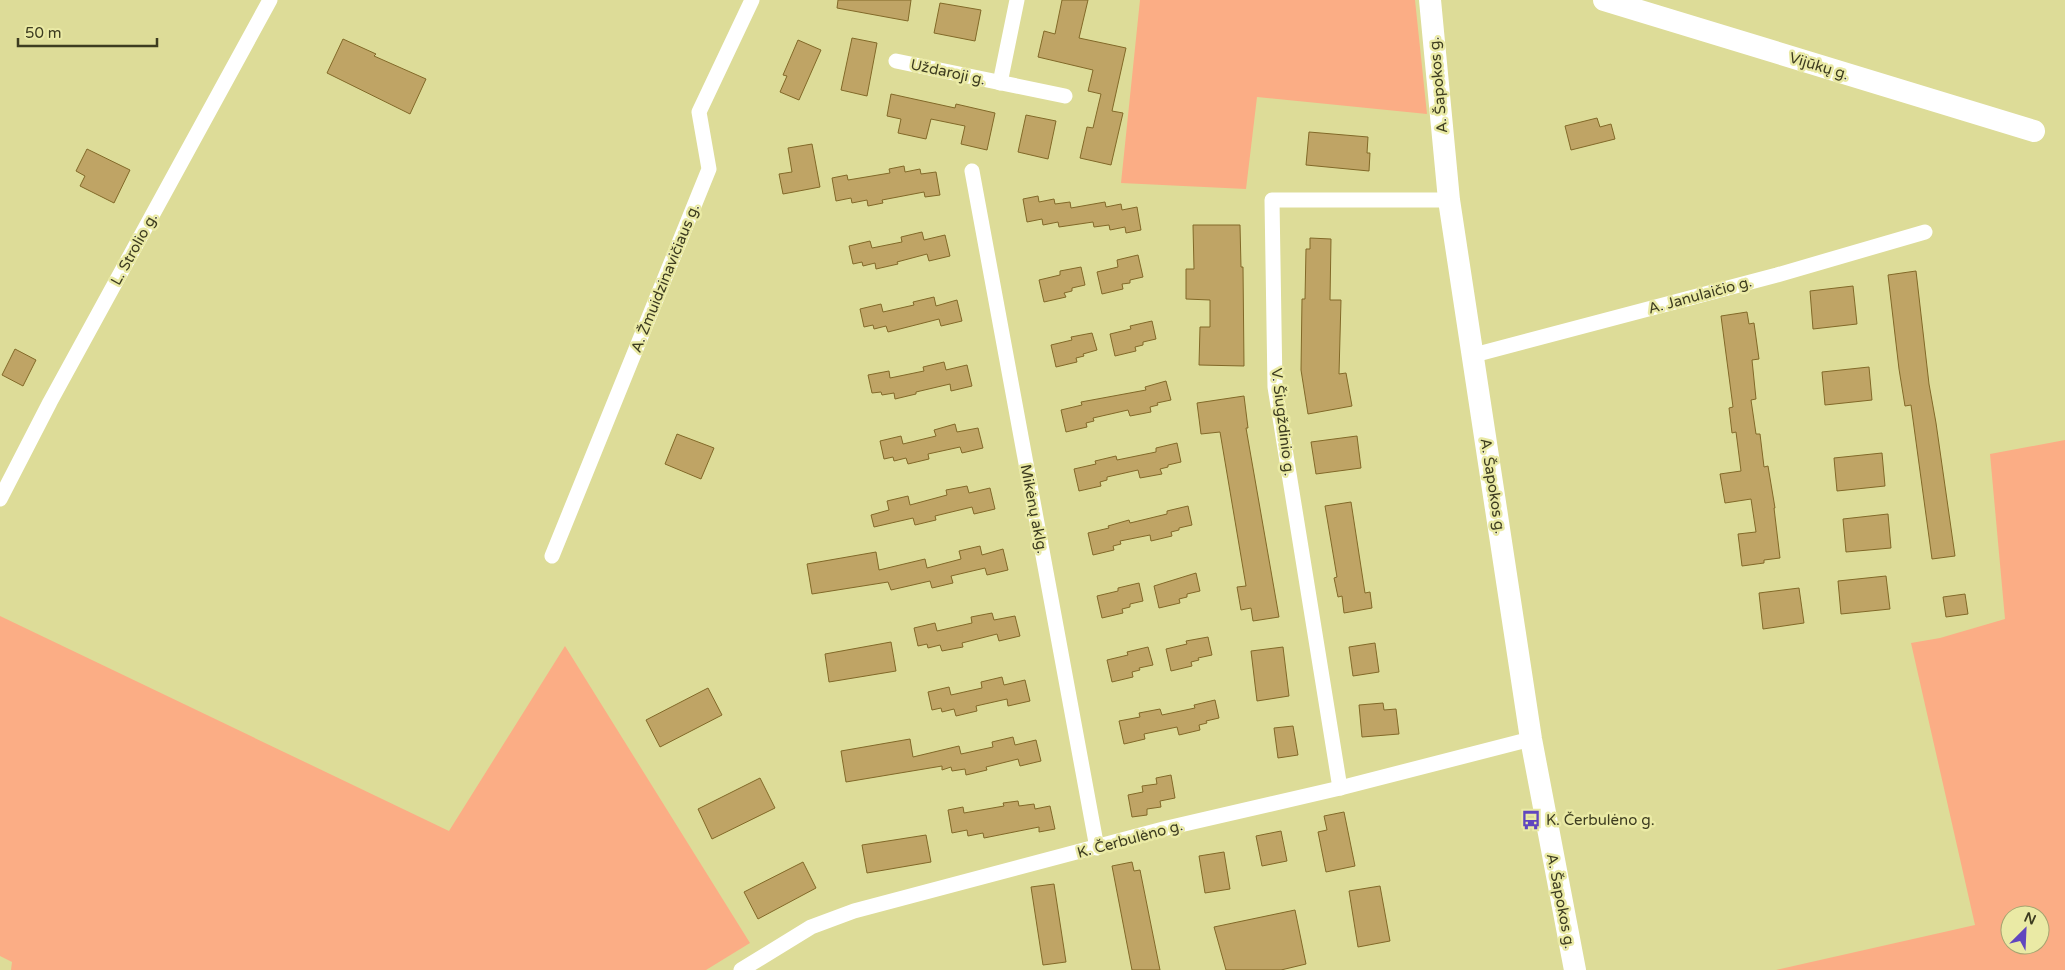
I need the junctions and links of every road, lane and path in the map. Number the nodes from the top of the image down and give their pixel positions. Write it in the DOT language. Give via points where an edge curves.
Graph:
graph roads {
  1 [pos="270,0"];
  2 [pos="752,0"];
  3 [pos="1017,0"];
  4 [pos="1430,0"];
  5 [pos="1604,0"];
  6 [pos="896,61"];
  7 [pos="1000,83"];
  8 [pos="1065,96"];
  9 [pos="2034,131"];
  10 [pos="972,170"];
  11 [pos="1449,200"];
  12 [pos="1925,232"];
  13 [pos="1474,355"];
  14 [pos="0,499"];
  15 [pos="552,556"];
  16 [pos="1531,739"];
  17 [pos="1340,788"];
  18 [pos="1097,848"];
  19 [pos="741,970"];
  20 [pos="1575,970"];
  1 -- 14 [label="street, L. Strolio g."];
  2 -- 15 [label="street, A. Žmuidzinavičiaus g." via="699,112 709,169"];
  3 -- 7 [label="street, Uždaroji g."];
  4 -- 11 [label="street, A. Šapokos g."];
  5 -- 9 [label="street, Vijūkų g."];
  6 -- 7 [label="street, Uždaroji g."];
  7 -- 8 [label="street, Uždaroji g."];
  10 -- 18 [label="street, Mikėnų aklg."];
  11 -- 13 [label="street, A. Šapokos g."];
  11 -- 17 [label="street, V. Šiugždinio g." via="1272,200 1275,387"];
  12 -- 13 [label="street, A. Janulaičio g." via="1777,275"];
  13 -- 16 [label="street, A. Šapokos g."];
  16 -- 17 [label="street, K. Čerbulėno g."];
  16 -- 20 [label="street, A. Šapokos g."];
  17 -- 18 [label="street, K. Čerbulėno g."];
  18 -- 19 [label="street, K. Čerbulėno g." via="854,911 811,927"];
}
